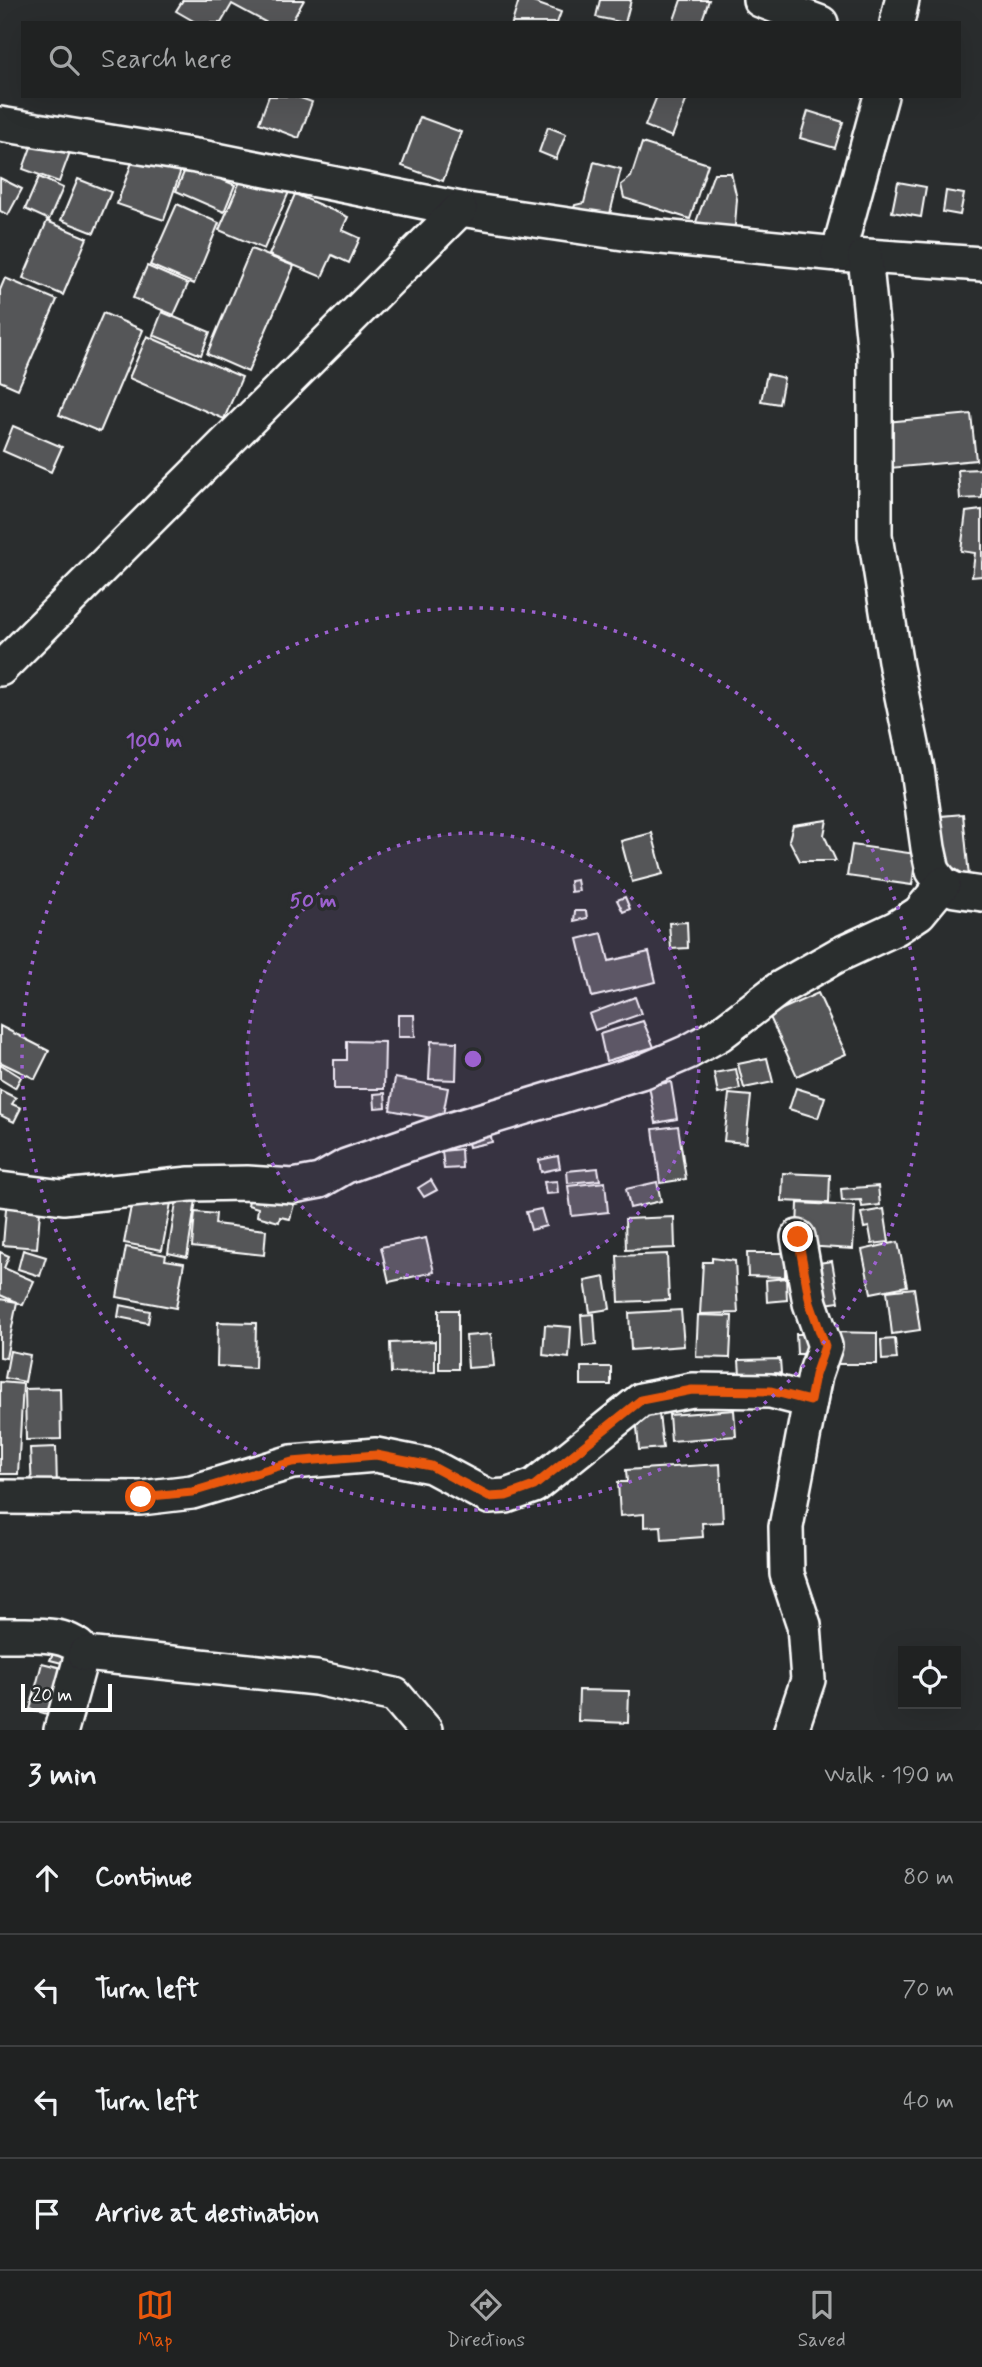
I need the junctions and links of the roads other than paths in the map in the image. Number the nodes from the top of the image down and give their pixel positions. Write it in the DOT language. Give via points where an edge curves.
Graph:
graph roads {
  1 [pos="760,0"];
  2 [pos="902,0"];
  3 [pos="816,21"];
  4 [pos="897,21"];
  5 [pos="881,98"];
  6 [pos="0,124"];
  7 [pos="460,209"];
  8 [pos="851,255"];
  9 [pos="982,264"];
  10 [pos="0,669"];
  11 [pos="943,884"];
  12 [pos="982,894"];
  13 [pos="0,1189"];
  14 [pos="798,1237"];
  15 [pos="810,1401"];
  16 [pos="0,1497"];
  17 [pos="0,1635"];
  18 [pos="85,1654"];
  19 [pos="61,1730"];
  20 [pos="425,1730"];
  21 [pos="791,1730"];
  1 -- 3 [label="street"];
  2 -- 4 [label="street"];
  5 -- 8 [label="street"];
  6 -- 7 [label="street" via="196,156"];
  7 -- 8 [label="street" via="629,234"];
  7 -- 10 [label="street"];
  8 -- 9 [label="street"];
  8 -- 11 [label="street" via="875,355 875,536 928,848 933,871"];
  11 -- 12 [label="street"];
  11 -- 13 [label="street" via="919,913 780,988 688,1052 644,1071 346,1166 320,1181 293,1186 190,1184 63,1198"];
  14 -- 15 [label="street" via="810,1303 825,1346"];
  15 -- 16 [label="street" via="771,1391 692,1390 641,1400 534,1486 506,1496 489,1497 431,1466 376,1455 292,1462 192,1492"];
  15 -- 21 [label="street" via="786,1527 787,1574 804,1625 808,1680"];
  17 -- 18 [label="street" via="70,1640"];
  18 -- 19 [label="street"];
  18 -- 20 [label="street" via="316,1678 396,1695"];
}
